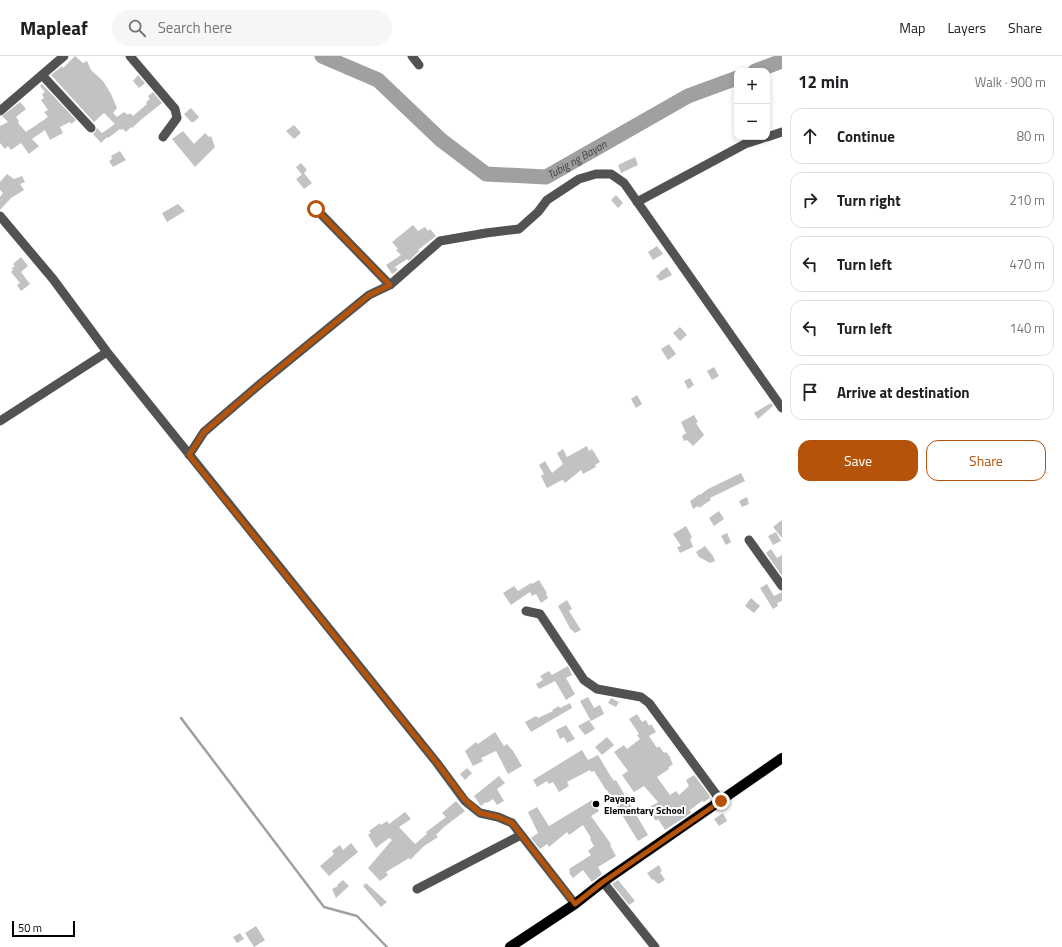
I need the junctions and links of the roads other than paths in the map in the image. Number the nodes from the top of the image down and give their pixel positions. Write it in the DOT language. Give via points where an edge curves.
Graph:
graph roads {
  1 [pos="64,56"];
  2 [pos="130,56"];
  3 [pos="412,56"];
  4 [pos="419,65"];
  5 [pos="42,75"];
  6 [pos="0,111"];
  7 [pos="91,128"];
  8 [pos="782,132"];
  9 [pos="770,136"];
  10 [pos="163,137"];
  11 [pos="757,140"];
  12 [pos="637,202"];
  13 [pos="316,209"];
  14 [pos="0,216"];
  15 [pos="390,285"];
  16 [pos="107,352"];
  17 [pos="782,408"];
  18 [pos="0,421"];
  19 [pos="189,455"];
  20 [pos="749,540"];
  21 [pos="782,586"];
  22 [pos="526,611"];
  23 [pos="782,758"];
  24 [pos="721,801"];
  25 [pos="521,835"];
  26 [pos="603,882"];
  27 [pos="418,890"];
  28 [pos="575,904"];
  29 [pos="510,947"];
  30 [pos="655,947"];
  1 -- 5 [label="street"];
  2 -- 10 [label="street" via="175,109 177,118"];
  3 -- 4 [label="street"];
  5 -- 6 [label="street"];
  5 -- 7 [label="street"];
  8 -- 9 [label="street"];
  11 -- 12 [label="street"];
  12 -- 15 [label="street" via="624,183 611,174 596,174 579,179 547,200 519,229 440,241"];
  12 -- 17 [label="street"];
  13 -- 15 [label="street"];
  14 -- 16 [label="street" via="53,280"];
  15 -- 19 [label="street" via="369,295 260,384 204,432"];
  16 -- 18 [label="street"];
  16 -- 19 [label="street"];
  19 -- 25 [label="street" via="465,800 480,813 512,823"];
  20 -- 21 [label="street"];
  22 -- 24 [label="street" via="540,614 584,680 597,689 641,697 649,703"];
  23 -- 24 [label="main road"];
  24 -- 26 [label="main road"];
  25 -- 27 [label="street"];
  25 -- 28 [label="street"];
  26 -- 28 [label="main road"];
  26 -- 30 [label="street"];
  28 -- 29 [label="main road"];
}
